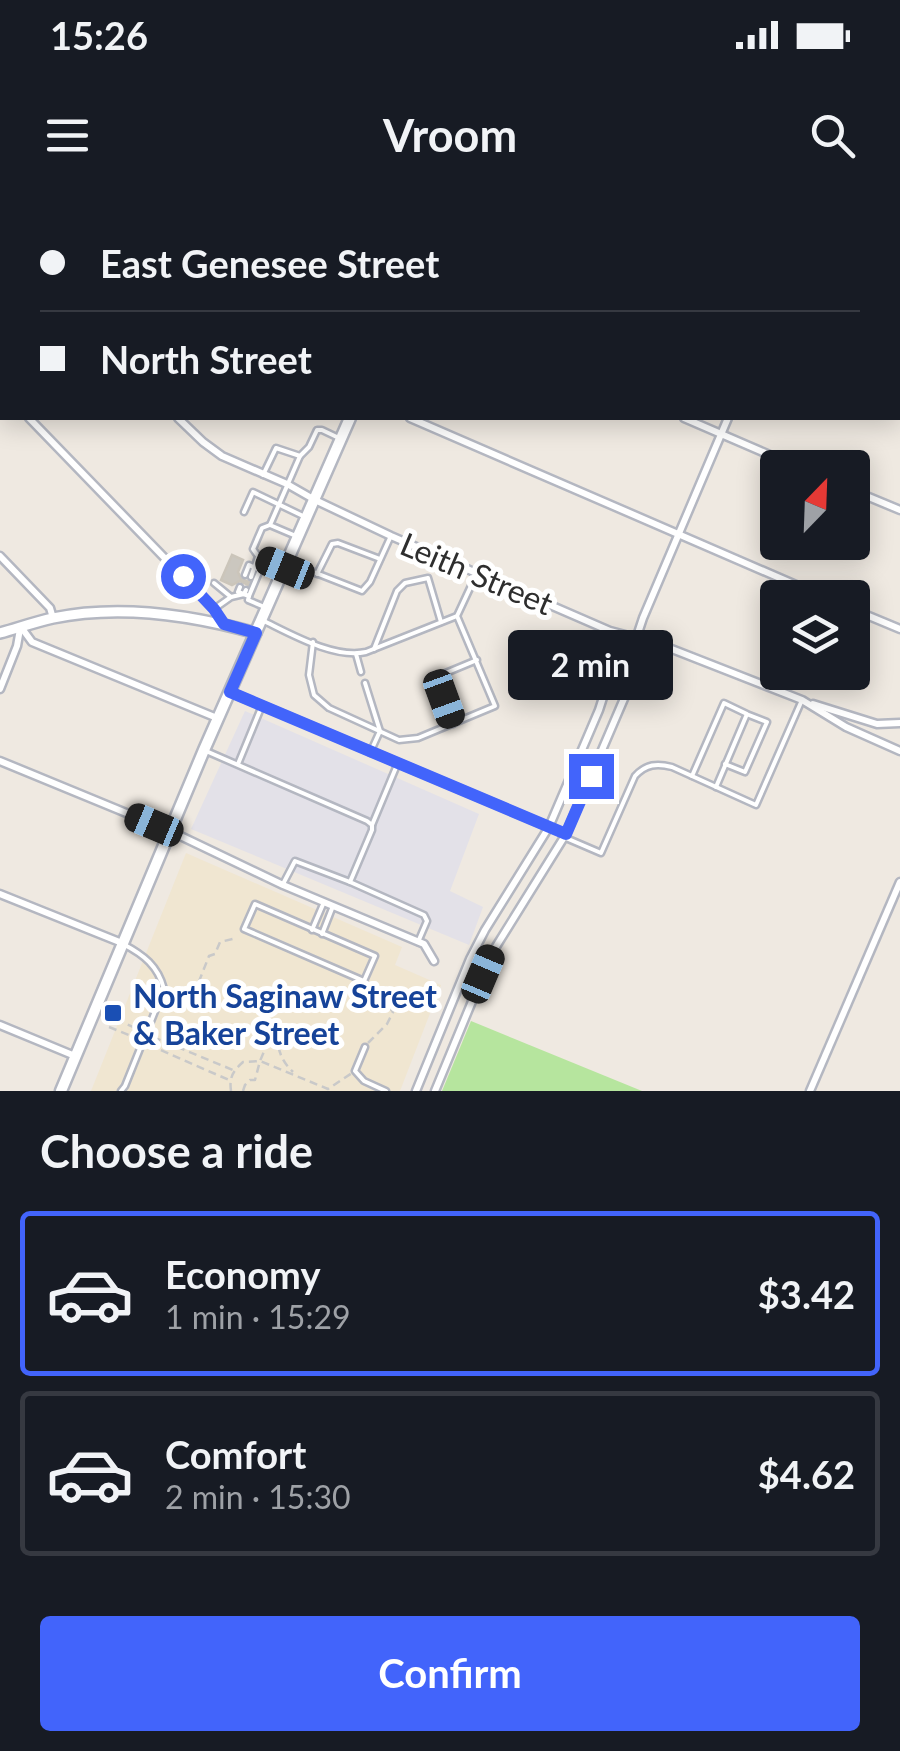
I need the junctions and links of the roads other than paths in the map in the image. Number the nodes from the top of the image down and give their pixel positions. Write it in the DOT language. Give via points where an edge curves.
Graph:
graph roads {
  1 [pos="31,420"];
  2 [pos="180,420"];
  3 [pos="349,420"];
  4 [pos="415,420"];
  5 [pos="689,420"];
  6 [pos="727,420"];
  7 [pos="721,434"];
  8 [pos="340,439"];
  9 [pos="760,451"];
  10 [pos="300,456"];
  11 [pos="264,475"];
  12 [pos="287,484"];
  13 [pos="870,498"];
  14 [pos="314,500"];
  15 [pos="278,505"];
  16 [pos="900,510"];
  17 [pos="244,512"];
  18 [pos="307,518"];
  19 [pos="270,524"];
  20 [pos="678,534"];
  21 [pos="391,536"];
  22 [pos="298,537"];
  23 [pos="0,556"];
  24 [pos="258,557"];
  25 [pos="380,559"];
  26 [pos="287,565"];
  27 [pos="255,567"];
  28 [pos="477,573"];
  29 [pos="317,574"];
  30 [pos="248,576"];
  31 [pos="784,580"];
  32 [pos="214,582"];
  33 [pos="245,592"];
  34 [pos="231,597"];
  35 [pos="268,608"];
  36 [pos="214,609"];
  37 [pos="457,616"];
  38 [pos="870,616"];
  39 [pos="53,618"];
  40 [pos="262,620"];
  41 [pos="442,622"];
  42 [pos="224,624"];
  43 [pos="21,627"];
  44 [pos="900,629"];
  45 [pos="0,633"];
  46 [pos="256,633"];
  47 [pos="636,639"];
  48 [pos="312,642"];
  49 [pos="374,649"];
  50 [pos="356,654"];
  51 [pos="477,660"];
  52 [pos="361,672"];
  53 [pos="365,682"];
  54 [pos="0,689"];
  55 [pos="230,692"];
  56 [pos="802,700"];
  57 [pos="262,706"];
  58 [pos="747,714"];
  59 [pos="218,719"];
  60 [pos="900,722"];
  61 [pos="453,724"];
  62 [pos="380,731"];
  63 [pos="204,750"];
  64 [pos="900,751"];
  65 [pos="370,752"];
  66 [pos="0,761"];
  67 [pos="238,764"];
  68 [pos="398,764"];
  69 [pos="725,764"];
  70 [pos="692,776"];
  71 [pos="716,786"];
  72 [pos="372,825"];
  73 [pos="549,827"];
  74 [pos="170,832"];
  75 [pos="565,836"];
  76 [pos="350,882"];
  77 [pos="900,882"];
  78 [pos="283,885"];
  79 [pos="0,894"];
  80 [pos="324,902"];
  81 [pos="333,906"];
  82 [pos="312,930"];
  83 [pos="322,934"];
  84 [pos="418,942"];
  85 [pos="122,943"];
  86 [pos="434,961"];
  87 [pos="453,1000"];
  88 [pos="469,1007"];
  89 [pos="0,1025"];
  90 [pos="364,1047"];
  91 [pos="74,1056"];
  92 [pos="61,1091"];
  93 [pos="120,1091"];
  94 [pos="386,1091"];
  95 [pos="416,1091"];
  96 [pos="435,1091"];
  97 [pos="810,1091"];
  1 -- 36 [label="street"];
  2 -- 11 [label="street, Leith Street" via="222,456"];
  3 -- 8 [label="main road"];
  4 -- 20 [label="street"];
  5 -- 7 [label="street"];
  6 -- 7 [label="street"];
  7 -- 9 [label="street"];
  7 -- 20 [label="street"];
  8 -- 10 [label="lane" via="318,430"];
  8 -- 14 [label="main road"];
  10 -- 11 [label="lane" via="276,448"];
  10 -- 12 [label="lane"];
  11 -- 12 [label="street, Leith Street"];
  12 -- 14 [label="street, Leith Street"];
  12 -- 15 [label="lane"];
  13 -- 16 [label="street"];
  14 -- 18 [label="main road"];
  14 -- 21 [label="street, Leith Street"];
  15 -- 17 [label="lane" via="254,492"];
  15 -- 18 [label="lane"];
  15 -- 19 [label="lane"];
  18 -- 22 [label="main road"];
  19 -- 22 [label="lane"];
  19 -- 24 [label="lane" via="253,549"];
  20 -- 31 [label="street"];
  20 -- 47 [label="street"];
  21 -- 25 [label="lane"];
  21 -- 28 [label="street, Leith Street"];
  22 -- 26 [label="main road"];
  23 -- 39 [label="street"];
  24 -- 26 [label="lane"];
  24 -- 27 [label="lane"];
  25 -- 29 [label="lane" via="332,544"];
  25 -- 29 [label="lane" via="362,591"];
  26 -- 29 [label="lane"];
  26 -- 35 [label="main road"];
  27 -- 30 [label="lane" via="249,565"];
  27 -- 33 [label="lane" via="260,570"];
  28 -- 37 [label="lane"];
  28 -- 47 [label="street, Leith Street"];
  32 -- 34 [label="lane"];
  33 -- 34 [label="lane"];
  33 -- 35 [label="lane"];
  34 -- 36 [label="lane"];
  35 -- 40 [label="main road"];
  36 -- 42 [label="street"];
  37 -- 41 [label="lane"];
  37 -- 51 [label="lane"];
  38 -- 44 [label="street"];
  39 -- 42 [label="street" via="110,612"];
  39 -- 43 [label="street"];
  40 -- 46 [label="main road"];
  40 -- 48 [label="lane"];
  41 -- 49 [label="lane"];
  41 -- 49 [label="lane" via="428,578 405,584"];
  42 -- 46 [label="street"];
  43 -- 45 [label="street"];
  43 -- 54 [label="street"];
  43 -- 59 [label="street" via="32,642"];
  46 -- 55 [label="main road"];
  47 -- 56 [label="street, Leith Street"];
  47 -- 73 [label="street" via="616,657"];
  47 -- 75 [label="street" via="626,694"];
  48 -- 50 [label="lane"];
  48 -- 62 [label="lane" via="314,695"];
  49 -- 50 [label="lane"];
  50 -- 52 [label="lane"];
  51 -- 61 [label="lane" via="436,677"];
  51 -- 61 [label="lane" via="496,706"];
  53 -- 62 [label="lane"];
  55 -- 57 [label="street"];
  55 -- 59 [label="main road"];
  56 -- 60 [label="street" via="877,724"];
  56 -- 64 [label="street, Leith Street"];
  56 -- 71 [label="lane" via="756,805"];
  57 -- 65 [label="street"];
  57 -- 67 [label="lane"];
  58 -- 69 [label="lane"];
  58 -- 69 [label="lane" via="767,722 760,739 745,772"];
  58 -- 70 [label="lane" via="724,703"];
  59 -- 63 [label="main road"];
  61 -- 62 [label="lane" via="412,739"];
  62 -- 65 [label="lane"];
  63 -- 67 [label="lane"];
  63 -- 74 [label="main road"];
  65 -- 68 [label="street"];
  66 -- 74 [label="street"];
  67 -- 72 [label="lane"];
  68 -- 72 [label="lane"];
  68 -- 73 [label="street"];
  69 -- 71 [label="lane"];
  70 -- 71 [label="lane"];
  70 -- 75 [label="lane" via="661,764 641,769 601,853"];
  72 -- 76 [label="lane"];
  73 -- 75 [label="street"];
  73 -- 87 [label="street" via="485,930"];
  74 -- 78 [label="street"];
  74 -- 85 [label="main road"];
  75 -- 88 [label="street" via="492,953"];
  76 -- 78 [label="lane" via="295,861"];
  76 -- 84 [label="lane" via="424,915"];
  77 -- 97 [label="street"];
  78 -- 80 [label="street"];
  79 -- 85 [label="street"];
  80 -- 81 [label="street"];
  80 -- 82 [label="lane"];
  81 -- 83 [label="lane"];
  81 -- 84 [label="street"];
  82 -- 83 [label="lane"];
  82 -- 83 [label="lane" via="254,904 244,929 364,981 375,956"];
  84 -- 86 [label="street"];
  85 -- 91 [label="main road"];
  85 -- 93 [label="lane" via="146,957 164,989"];
  87 -- 88 [label="street"];
  87 -- 95 [label="street"];
  88 -- 96 [label="street"];
  89 -- 91 [label="street"];
  90 -- 94 [label="lane" via="355,1071"];
  91 -- 92 [label="main road"];
}
